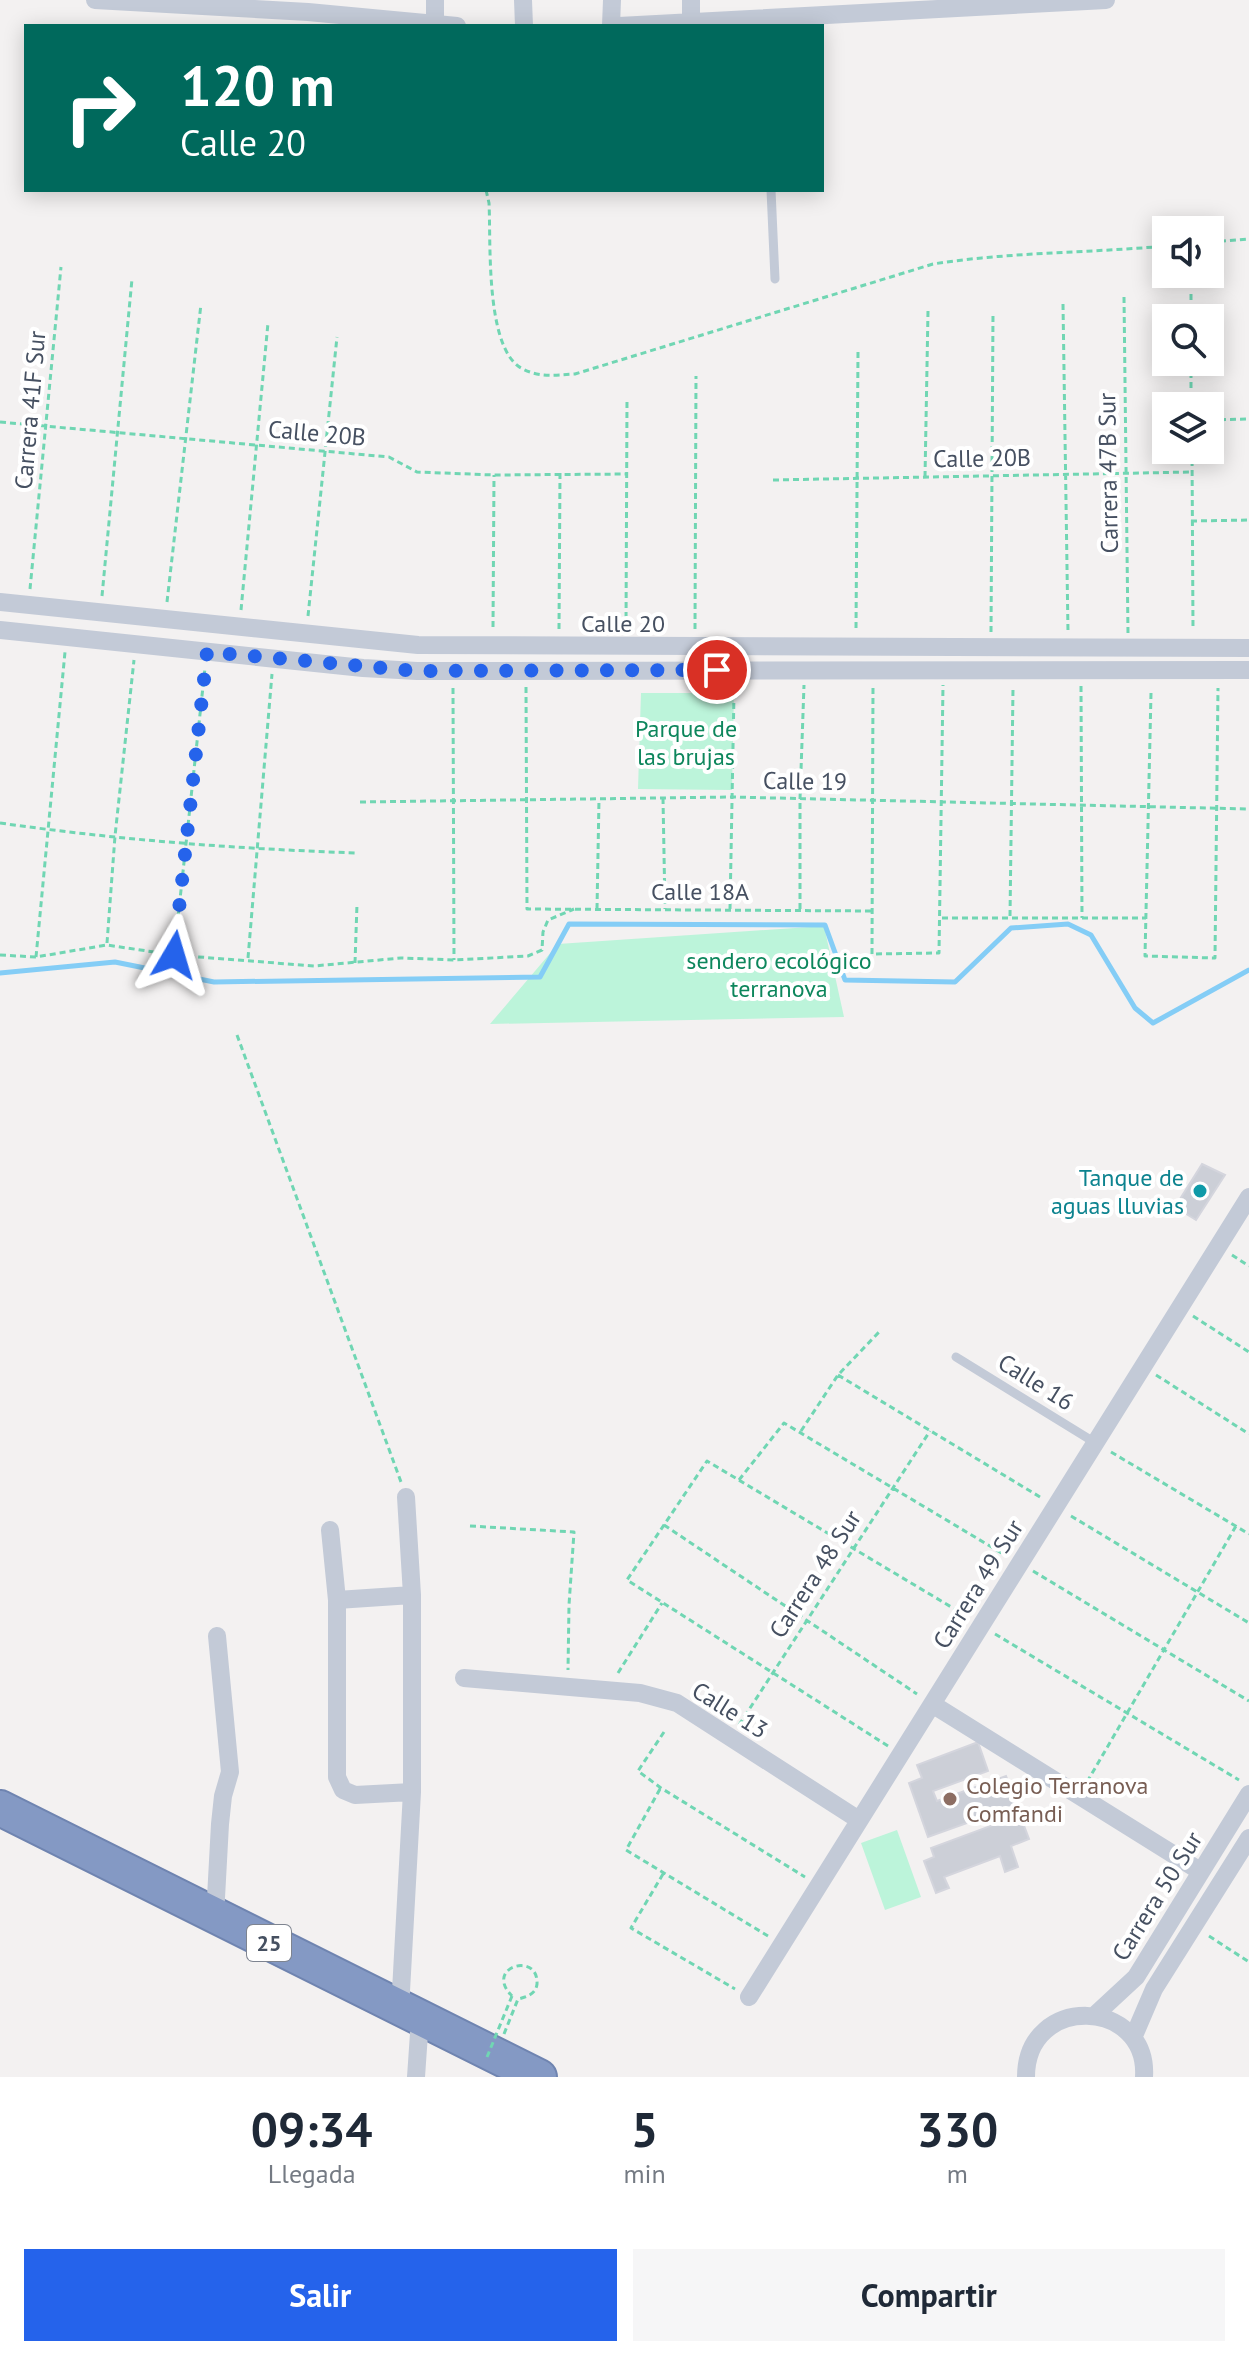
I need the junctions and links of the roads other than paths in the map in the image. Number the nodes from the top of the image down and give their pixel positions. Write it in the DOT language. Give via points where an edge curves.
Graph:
graph roads {
  1 [pos="95,0"];
  2 [pos="435,0"];
  3 [pos="523,0"];
  4 [pos="612,0"];
  5 [pos="691,0"];
  6 [pos="1106,0"];
  7 [pos="1020,2"];
  8 [pos="934,5"];
  9 [pos="291,6"];
  10 [pos="851,7"];
  11 [pos="353,8"];
  12 [pos="765,15"];
  13 [pos="691,22"];
  14 [pos="435,24"];
  15 [pos="524,24"];
  16 [pos="611,24"];
  17 [pos="655,24"];
  18 [pos="771,192"];
  19 [pos="775,279"];
  20 [pos="0,602"];
  21 [pos="0,630"];
  22 [pos="1249,648"];
  23 [pos="1249,670"];
  24 [pos="1249,1197"];
  25 [pos="956,1357"];
  26 [pos="1094,1442"];
  27 [pos="406,1497"];
  28 [pos="330,1530"];
  29 [pos="412,1595"];
  30 [pos="337,1600"];
  31 [pos="217,1636"];
  32 [pos="464,1678"];
  33 [pos="932,1704"];
  34 [pos="412,1792"];
  35 [pos="1249,1794"];
  36 [pos="0,1808"];
  37 [pos="859,1820"];
  38 [pos="1249,1838"];
  39 [pos="1200,1871"];
  40 [pos="215,1916"];
  41 [pos="749,1997"];
  42 [pos="410,2014"];
  43 [pos="1095,2015"];
  44 [pos="1133,2038"];
  45 [pos="416,2077"];
  46 [pos="539,2077"];
  47 [pos="1026,2077"];
  48 [pos="1144,2077"];
  1 -- 9 [label="street"];
  2 -- 14 [label="street"];
  3 -- 15 [label="street"];
  4 -- 16 [label="street"];
  5 -- 13 [label="street"];
  6 -- 7 [label="street"];
  7 -- 8 [label="street"];
  8 -- 10 [label="street"];
  9 -- 11 [label="street"];
  10 -- 12 [label="street"];
  11 -- 14 [label="street"];
  12 -- 13 [label="street"];
  13 -- 17 [label="street"];
  18 -- 19 [label="lane"];
  20 -- 22 [label="street, Calle 20" via="418,645"];
  21 -- 23 [label="street, Calle 20" via="363,668 453,672"];
  24 -- 26 [label="street, Carrera 49 Sur"];
  25 -- 26 [label="lane, Calle 16"];
  26 -- 33 [label="street, Carrera 49 Sur"];
  27 -- 29 [label="street"];
  28 -- 30 [label="street"];
  29 -- 30 [label="street"];
  29 -- 34 [label="street"];
  30 -- 34 [label="street" via="337,1777 343,1790 355,1795"];
  31 -- 40 [label="street" via="230,1772 222,1810"];
  32 -- 37 [label="street, Calle 13" via="640,1693 677,1703"];
  33 -- 37 [label="street, Carrera 49 Sur"];
  33 -- 39 [label="street"];
  34 -- 42 [label="street"];
  35 -- 39 [label="street, Carrera 50 Sur"];
  36 -- 40 [label="highway, 25"];
  37 -- 41 [label="street, Carrera 49 Sur"];
  38 -- 44 [label="street, Carrera 50 Sur" via="1154,1989"];
  39 -- 43 [label="street, Carrera 50 Sur" via="1136,1977"];
  40 -- 42 [label="highway, 25"];
  42 -- 45 [label="street"];
  42 -- 46 [label="highway, 25"];
  43 -- 44 [label="street" via="1116,2023"];
  43 -- 47 [label="street" via="1077,2015 1043,2031 1032,2047"];
  44 -- 48 [label="street"];
}
